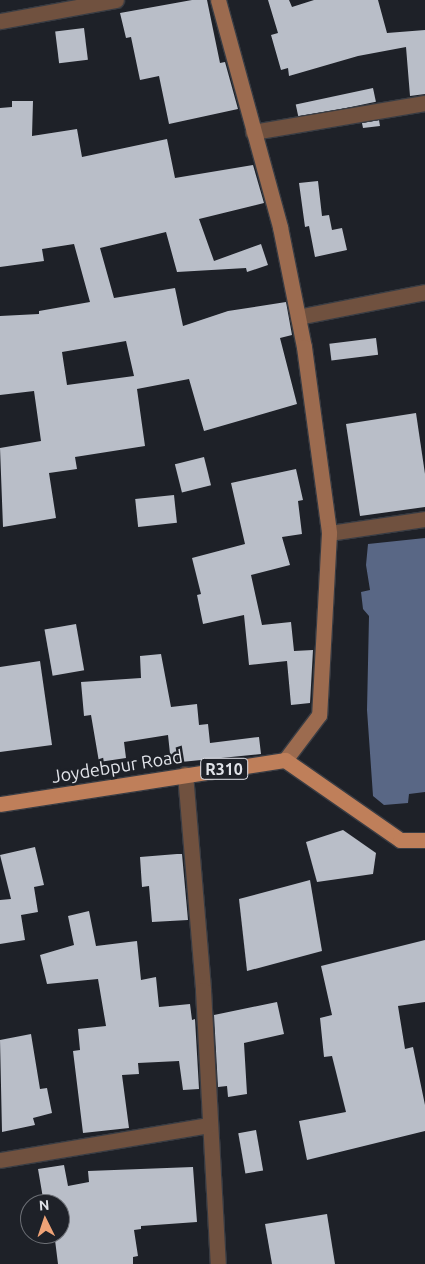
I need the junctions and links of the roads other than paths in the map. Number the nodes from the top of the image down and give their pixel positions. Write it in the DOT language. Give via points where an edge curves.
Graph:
graph roads {
  1 [pos="116,0"];
  2 [pos="218,0"];
  3 [pos="0,21"];
  4 [pos="425,103"];
  5 [pos="253,132"];
  6 [pos="425,292"];
  7 [pos="298,317"];
  8 [pos="425,519"];
  9 [pos="329,533"];
  10 [pos="285,760"];
  11 [pos="184,774"];
  12 [pos="0,804"];
  13 [pos="425,840"];
  14 [pos="209,1125"];
  15 [pos="0,1160"];
  16 [pos="218,1264"];
  1 -- 3 [label="street"];
  2 -- 5 [label="street"];
  4 -- 5 [label="street"];
  5 -- 7 [label="street" via="280,227"];
  6 -- 7 [label="street"];
  7 -- 9 [label="street"];
  8 -- 9 [label="street"];
  9 -- 10 [label="street" via="319,715"];
  10 -- 11 [label="main road, Joydebpur Road / R310"];
  10 -- 13 [label="main road" via="400,840"];
  11 -- 12 [label="main road, Joydebpur Road / R310"];
  11 -- 14 [label="street" via="203,990"];
  14 -- 15 [label="street"];
  14 -- 16 [label="street"];
}
